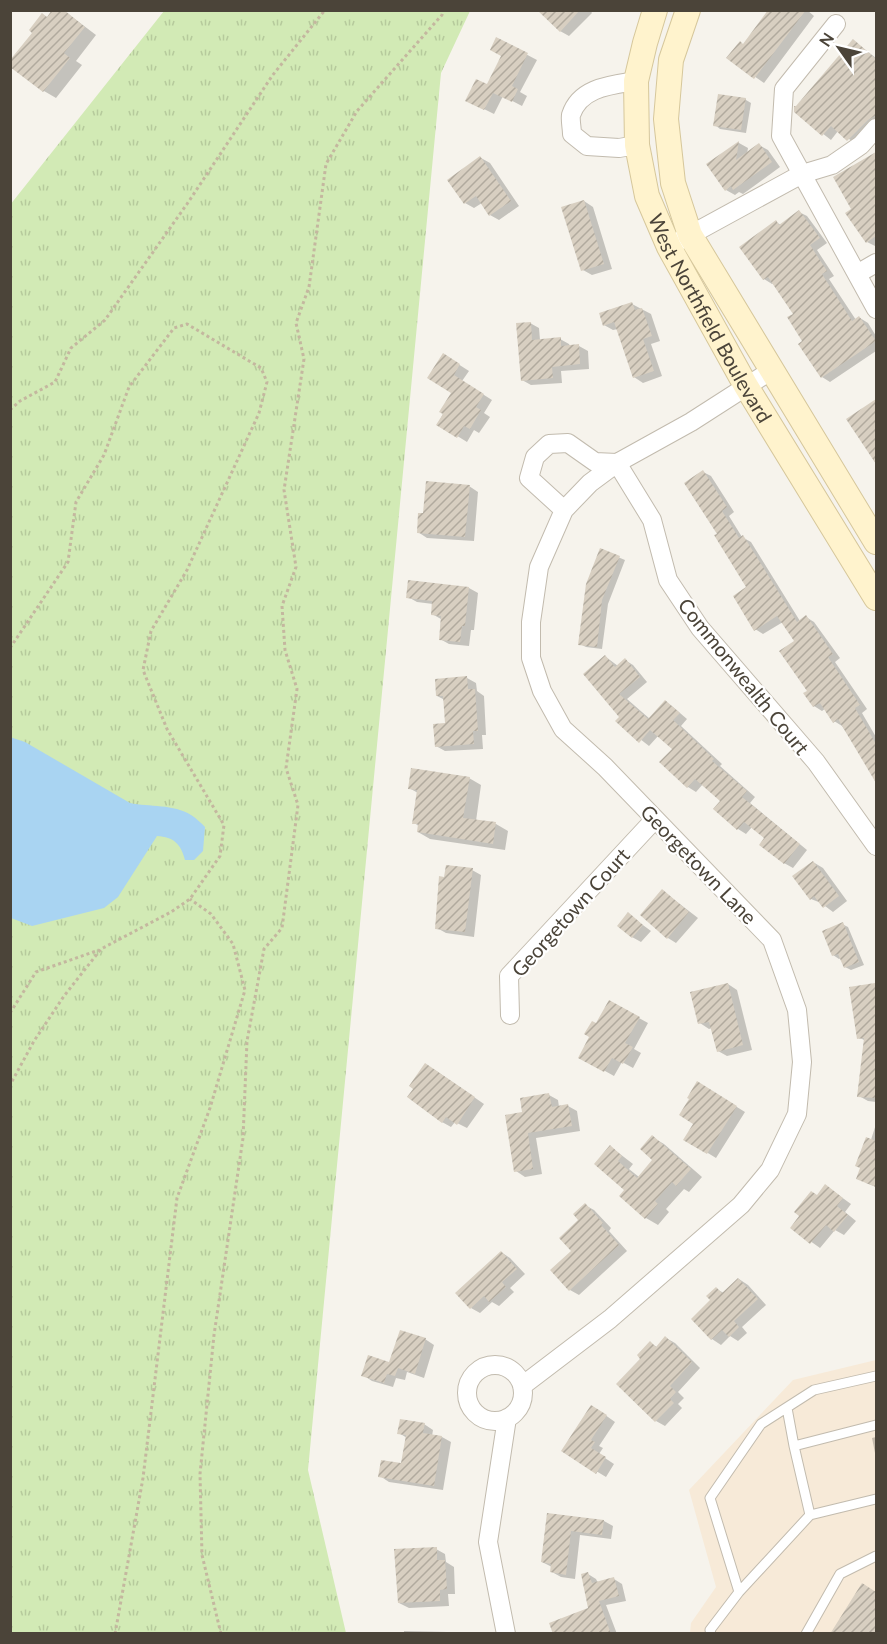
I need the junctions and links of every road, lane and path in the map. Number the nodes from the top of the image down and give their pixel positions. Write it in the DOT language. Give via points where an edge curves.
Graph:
graph roads {
  1 [pos="326,10"];
  2 [pos="443,10"];
  3 [pos="656,10"];
  4 [pos="688,10"];
  5 [pos="836,24"];
  6 [pos="636,81"];
  7 [pos="876,128"];
  8 [pos="637,146"];
  9 [pos="802,174"];
  10 [pos="690,235"];
  11 [pos="669,247"];
  12 [pos="876,263"];
  13 [pos="856,274"];
  14 [pos="876,309"];
  15 [pos="772,370"];
  16 [pos="746,386"];
  17 [pos="10,410"];
  18 [pos="617,463"];
  19 [pos="564,510"];
  20 [pos="876,542"];
  21 [pos="876,598"];
  22 [pos="10,648"];
  23 [pos="655,819"];
  24 [pos="876,846"];
  25 [pos="190,899"];
  26 [pos="101,949"];
  27 [pos="10,1013"];
  28 [pos="510,1015"];
  29 [pos="10,1085"];
  30 [pos="876,1376"];
  31 [pos="522,1386"];
  32 [pos="787,1408"];
  33 [pos="507,1418"];
  34 [pos="876,1425"];
  35 [pos="794,1446"];
  36 [pos="876,1499"];
  37 [pos="810,1515"];
  38 [pos="876,1556"];
  39 [pos="739,1592"];
  40 [pos="115,1634"];
  41 [pos="221,1634"];
  42 [pos="506,1634"];
  43 [pos="711,1634"];
  44 [pos="806,1634"];
  1 -- 17 [label="path" via="272,76 105,320 71,348 55,382"];
  2 -- 41 [label="path" via="357,111 326,164 309,287 296,323 304,359 284,490 296,567 282,606 285,650 297,689 286,768 298,805 282,928 264,949 247,1041 243,1138 214,1335 200,1474 202,1555"];
  3 -- 6 [label="main road, West Northfield Boulevard"];
  4 -- 10 [label="main road, West Northfield Boulevard" via="671,60 666,119 673,183"];
  5 -- 9 [label="street" via="784,90 781,136"];
  6 -- 8 [label="main road, West Northfield Boulevard"];
  6 -- 8 [label="street" via="594,90 579,99 570,116 572,134 587,146"];
  7 -- 9 [label="street" via="861,145 832,165"];
  8 -- 11 [label="main road, West Northfield Boulevard" via="647,196"];
  9 -- 10 [label="street"];
  9 -- 13 [label="street"];
  10 -- 11 [label="street"];
  10 -- 15 [label="main road, West Northfield Boulevard"];
  11 -- 16 [label="main road, West Northfield Boulevard"];
  12 -- 13 [label="street"];
  13 -- 14 [label="street"];
  15 -- 16 [label="street, Georgetown Lane"];
  15 -- 20 [label="main road, West Northfield Boulevard"];
  16 -- 18 [label="street, Georgetown Lane"];
  16 -- 21 [label="main road, West Northfield Boulevard"];
  18 -- 19 [label="street, Georgetown Lane"];
  18 -- 19 [label="street" via="595,462 568,443 549,444 535,457 529,477"];
  18 -- 24 [label="street, Commonwealth Court" via="652,520 668,580 700,627 816,762"];
  19 -- 23 [label="street, Georgetown Lane" via="538,567 531,658 542,692 563,729"];
  22 -- 25 [label="path" via="68,562 76,502 104,455 129,387 174,328 187,324 261,368 267,382 259,413 187,570 152,631 142,670 167,729 224,825 220,856"];
  23 -- 28 [label="street, Georgetown Court" via="509,976"];
  23 -- 31 [label="street, Georgetown Lane" via="772,940 797,1010 802,1062 797,1114 770,1170 741,1205 610,1319"];
  25 -- 26 [label="path"];
  25 -- 40 [label="path" via="211,914 233,944 245,990 210,1108 177,1198 143,1478"];
  26 -- 27 [label="path" via="36,972"];
  26 -- 29 [label="path" via="64,996"];
  30 -- 32 [label="lane" via="814,1390"];
  31 -- 33 [label="street" via="520,1405"];
  31 -- 33 [label="street" via="513,1372 497,1365 479,1370 468,1384 468,1402 473,1410 489,1420"];
  32 -- 35 [label="lane"];
  32 -- 39 [label="lane" via="761,1424 710,1498"];
  33 -- 42 [label="street" via="488,1542"];
  34 -- 35 [label="lane"];
  35 -- 37 [label="lane"];
  36 -- 37 [label="lane"];
  37 -- 39 [label="lane"];
  38 -- 44 [label="lane" via="840,1574"];
  39 -- 43 [label="lane"];
}
